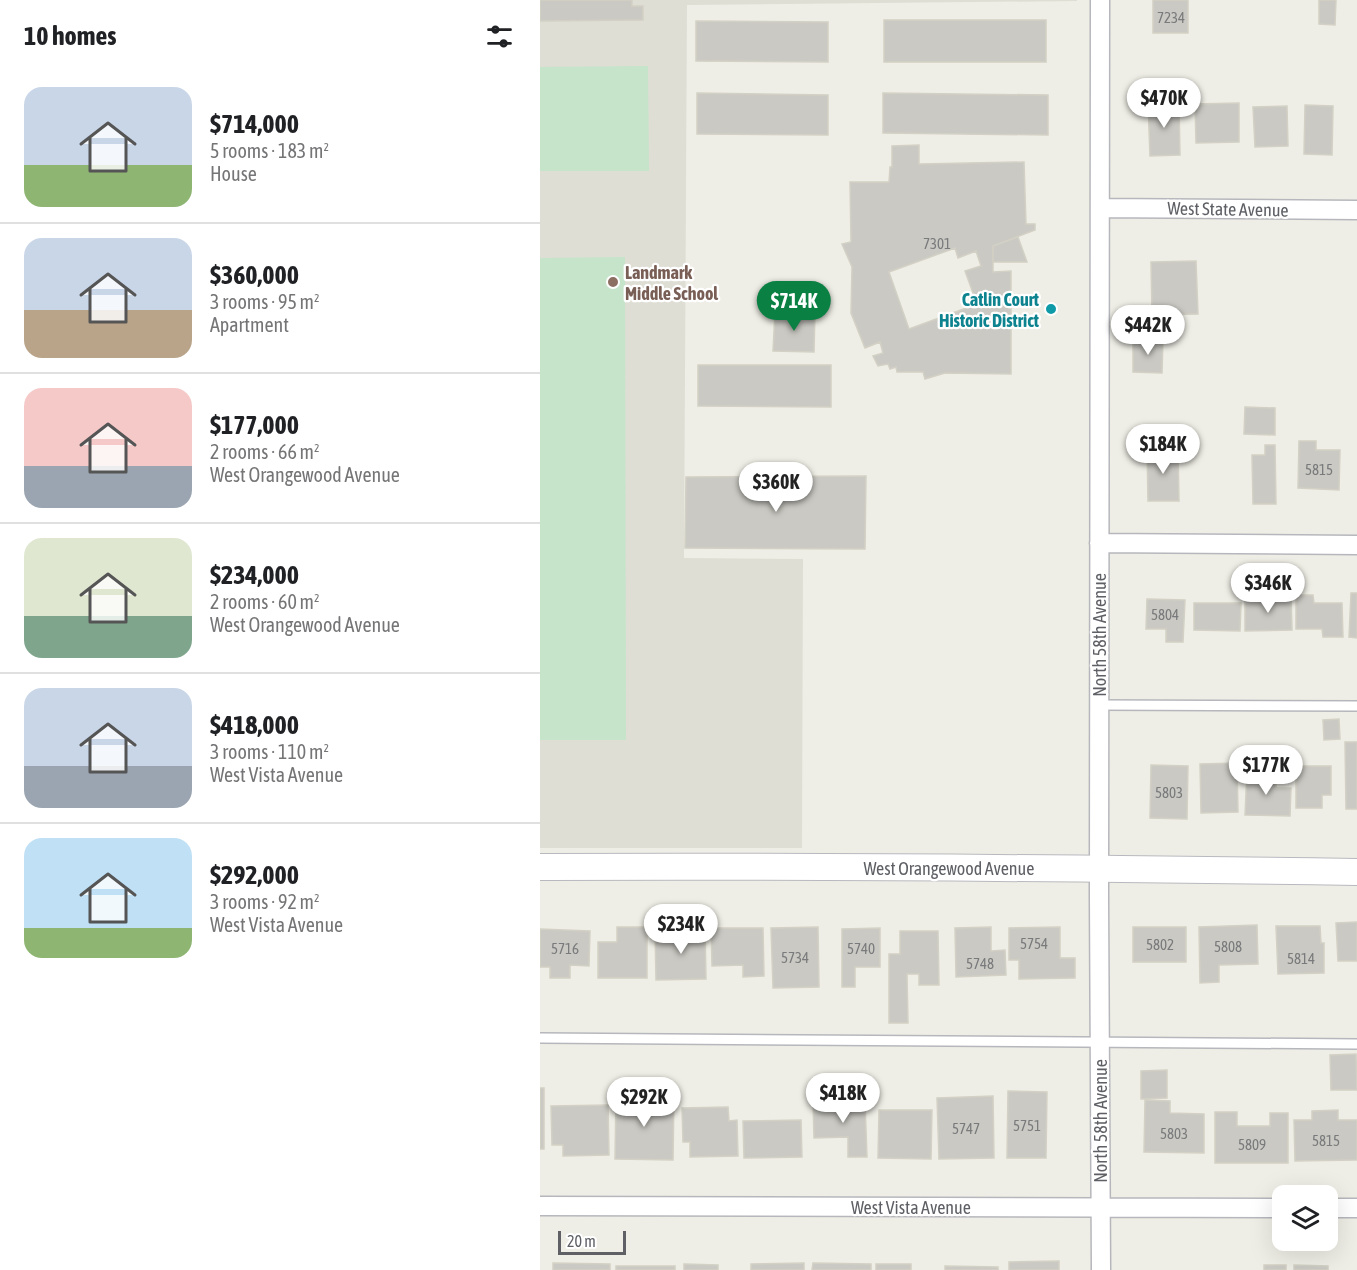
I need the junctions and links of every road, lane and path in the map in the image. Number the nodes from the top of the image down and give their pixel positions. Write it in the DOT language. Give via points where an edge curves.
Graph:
graph roads {
  1 [pos="1100,0"];
  2 [pos="1100,208"];
  3 [pos="1357,210"];
  4 [pos="1099,543"];
  5 [pos="1357,545"];
  6 [pos="1099,705"];
  7 [pos="1357,706"];
  8 [pos="540,867"];
  9 [pos="1099,868"];
  10 [pos="1357,872"];
  11 [pos="540,1038"];
  12 [pos="1100,1043"];
  13 [pos="1357,1044"];
  14 [pos="540,1206"];
  15 [pos="1101,1207"];
  16 [pos="1272,1208"];
  17 [pos="1338,1208"];
  18 [pos="1357,1209"];
  19 [pos="1101,1270"];
  1 -- 2 [label="street, North 58th Avenue"];
  2 -- 3 [label="street, West State Avenue"];
  2 -- 4 [label="street, North 58th Avenue"];
  4 -- 5 [label="street"];
  4 -- 6 [label="street, North 58th Avenue"];
  6 -- 7 [label="lane"];
  6 -- 9 [label="street, North 58th Avenue"];
  8 -- 9 [label="street, West Orangewood Avenue"];
  9 -- 10 [label="street, West Orangewood Avenue"];
  9 -- 12 [label="street, North 58th Avenue"];
  11 -- 12 [label="lane"];
  12 -- 13 [label="lane"];
  12 -- 15 [label="street, North 58th Avenue"];
  14 -- 15 [label="street, West Vista Avenue"];
  15 -- 16 [label="street, West Vista Avenue"];
  15 -- 19 [label="street, North 58th Avenue"];
  17 -- 18 [label="street"];
}
